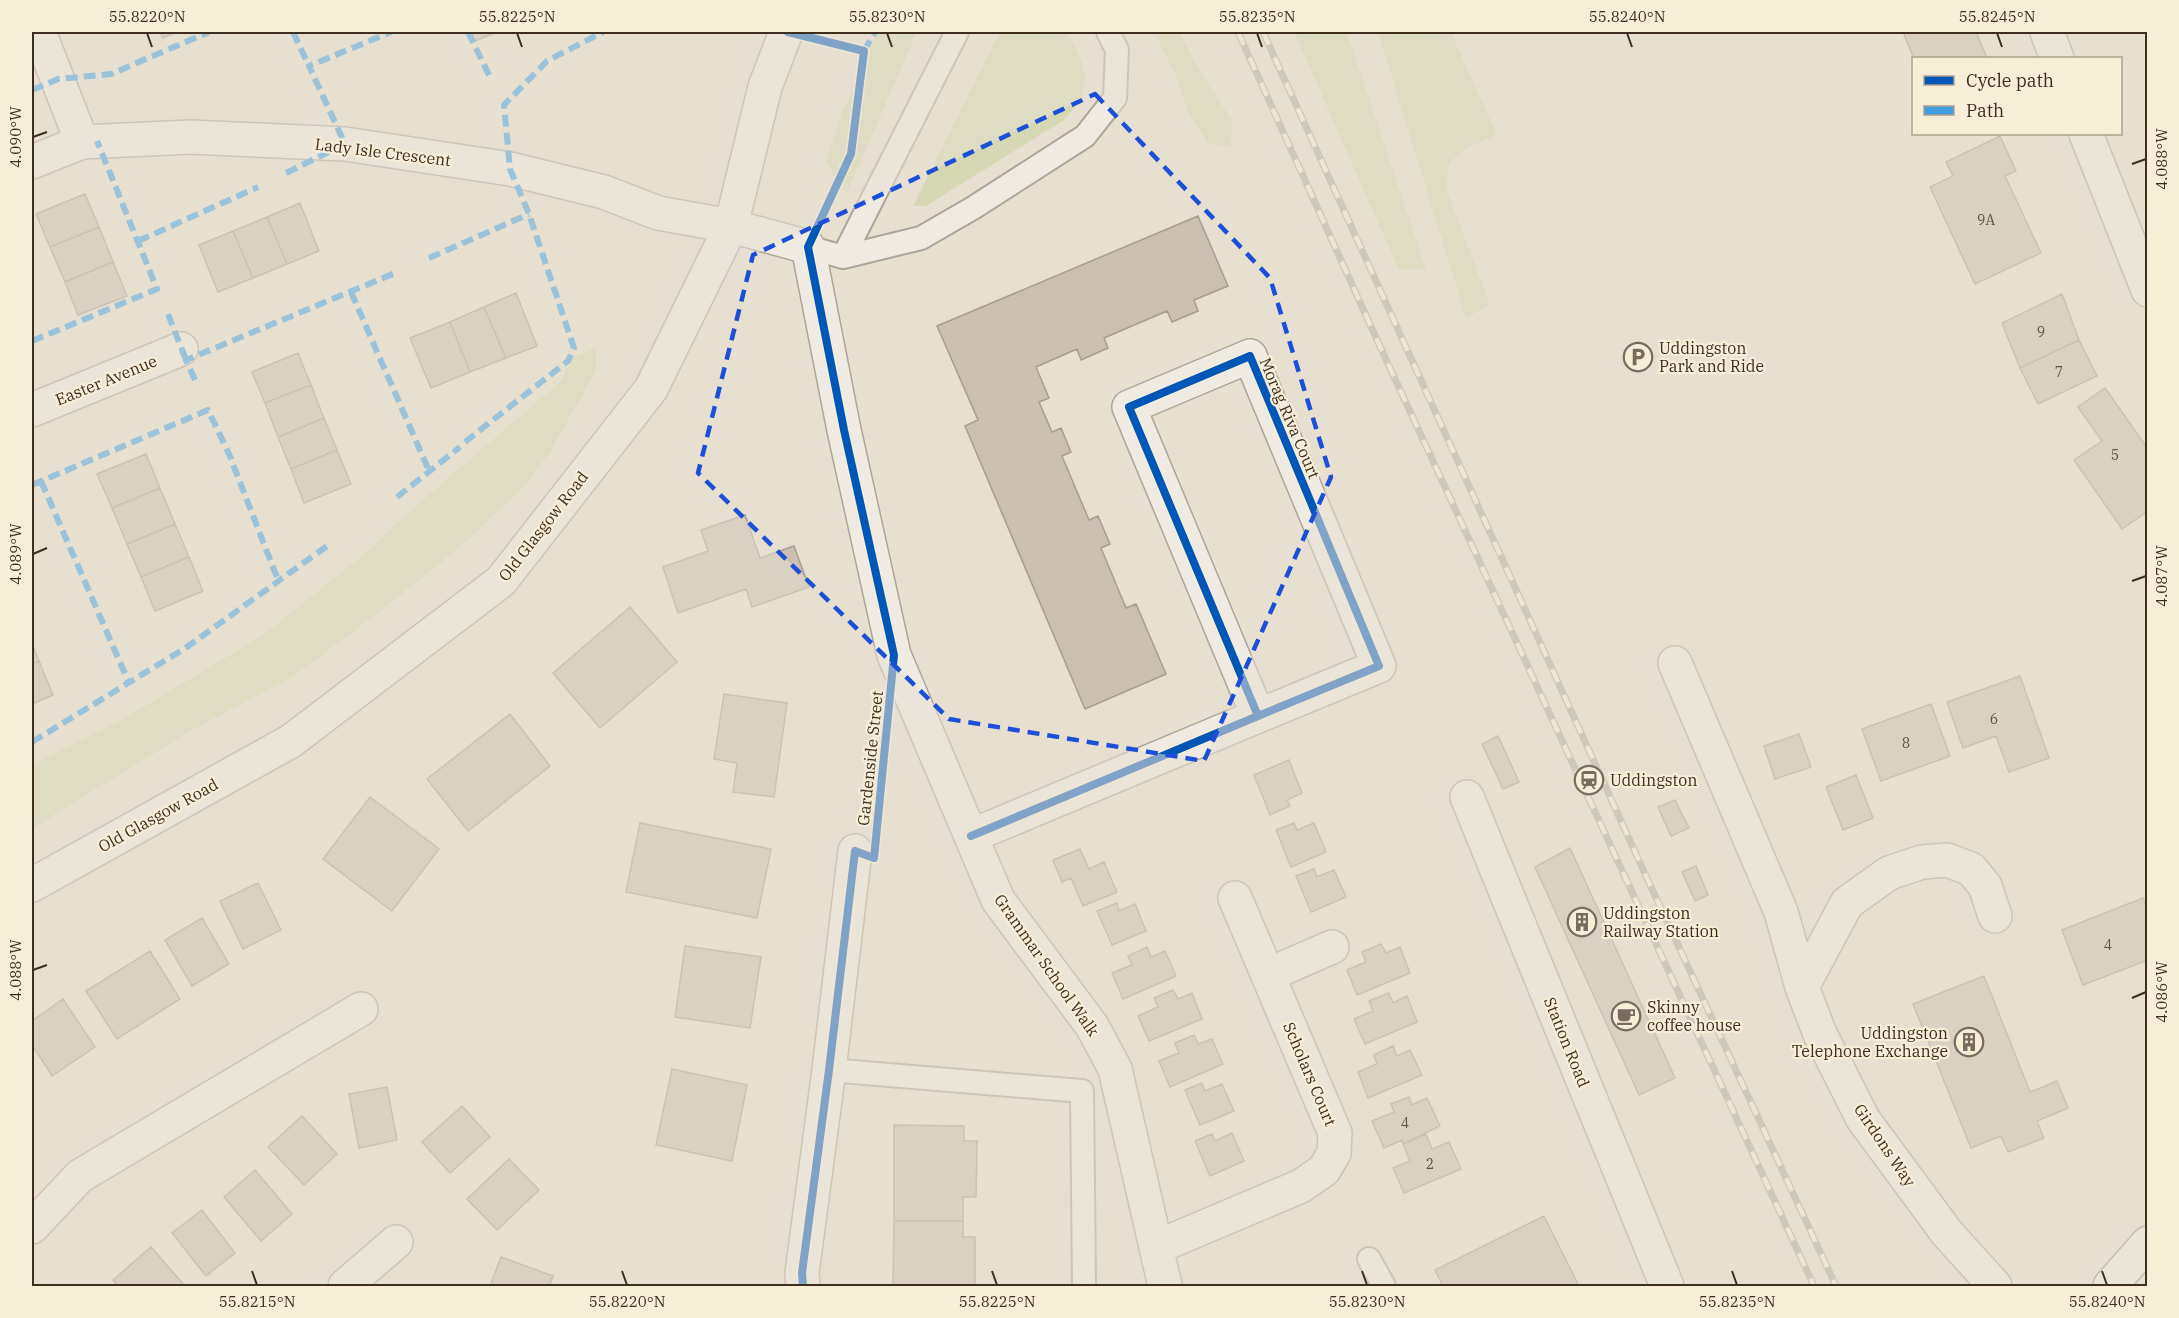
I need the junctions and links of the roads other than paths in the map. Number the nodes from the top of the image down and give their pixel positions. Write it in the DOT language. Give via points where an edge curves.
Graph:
graph roads {
  1 [pos="39,32"];
  2 [pos="786,32"];
  3 [pos="957,32"];
  4 [pos="1108,32"];
  5 [pos="2047,32"];
  6 [pos="2057,57"];
  7 [pos="2086,135"];
  8 [pos="82,142"];
  9 [pos="32,162"];
  10 [pos="731,226"];
  11 [pos="808,247"];
  12 [pos="843,257"];
  13 [pos="2148,290"];
  14 [pos="181,349"];
  15 [pos="32,411"];
  16 [pos="1675,663"];
  17 [pos="1258,716"];
  18 [pos="1467,797"];
  19 [pos="971,836"];
  20 [pos="855,851"];
  21 [pos="32,885"];
  22 [pos="1235,898"];
  23 [pos="1995,915"];
  24 [pos="1332,947"];
  25 [pos="1268,975"];
  26 [pos="1802,987"];
  27 [pos="361,1009"];
  28 [pos="829,1070"];
  29 [pos="32,1227"];
  30 [pos="396,1242"];
  31 [pos="2148,1243"];
  32 [pos="1157,1247"];
  33 [pos="1369,1259"];
  34 [pos="345,1287"];
  35 [pos="803,1287"];
  36 [pos="1084,1287"];
  37 [pos="1165,1287"];
  38 [pos="1384,1287"];
  39 [pos="1667,1287"];
  40 [pos="1995,1287"];
  41 [pos="2110,1287"];
  1 -- 8 [label="street"];
  2 -- 10 [label="street, Old Glasgow Road" via="765,87"];
  3 -- 12 [label="lane"];
  4 -- 12 [label="lane" via="1117,50 1114,98 1085,136 921,238"];
  5 -- 6 [label="street"];
  7 -- 13 [label="street"];
  8 -- 9 [label="street, Lady Isle Crescent"];
  8 -- 10 [label="street, Lady Isle Crescent" via="191,137 345,144 510,169 604,192 658,213"];
  10 -- 11 [label="street, Lady Isle Crescent"];
  10 -- 21 [label="street, Old Glasgow Road" via="651,389 501,581 291,741"];
  11 -- 12 [label="lane"];
  11 -- 19 [label="street, Grammar School Walk" via="894,655"];
  14 -- 15 [label="street, Easter Avenue"];
  16 -- 26 [label="street, Girdons Way" via="1781,912"];
  17 -- 17 [label="street, Morag Riva Court" via="1379,666 1250,356 1129,407"];
  17 -- 19 [label="street, Morag Riva Court"];
  18 -- 39 [label="street, Station Road"];
  19 -- 32 [label="street, Grammar School Walk" via="998,900 1092,1026 1115,1069"];
  20 -- 28 [label="street"];
  22 -- 25 [label="street, Scholars Court"];
  23 -- 26 [label="street" via="1985,886 1971,869 1947,860 1922,862 1889,873 1847,903"];
  24 -- 25 [label="street"];
  25 -- 32 [label="street, Scholars Court" via="1335,1133 1334,1153 1324,1170 1301,1186"];
  26 -- 40 [label="street, Girdons Way" via="1820,1034 1863,1119 1947,1233"];
  27 -- 29 [label="street" via="80,1176"];
  28 -- 35 [label="street"];
  28 -- 36 [label="lane" via="1082,1091"];
  30 -- 34 [label="street"];
  31 -- 41 [label="street"];
  32 -- 37 [label="street, Grammar School Walk"];
  33 -- 38 [label="lane"];
}
